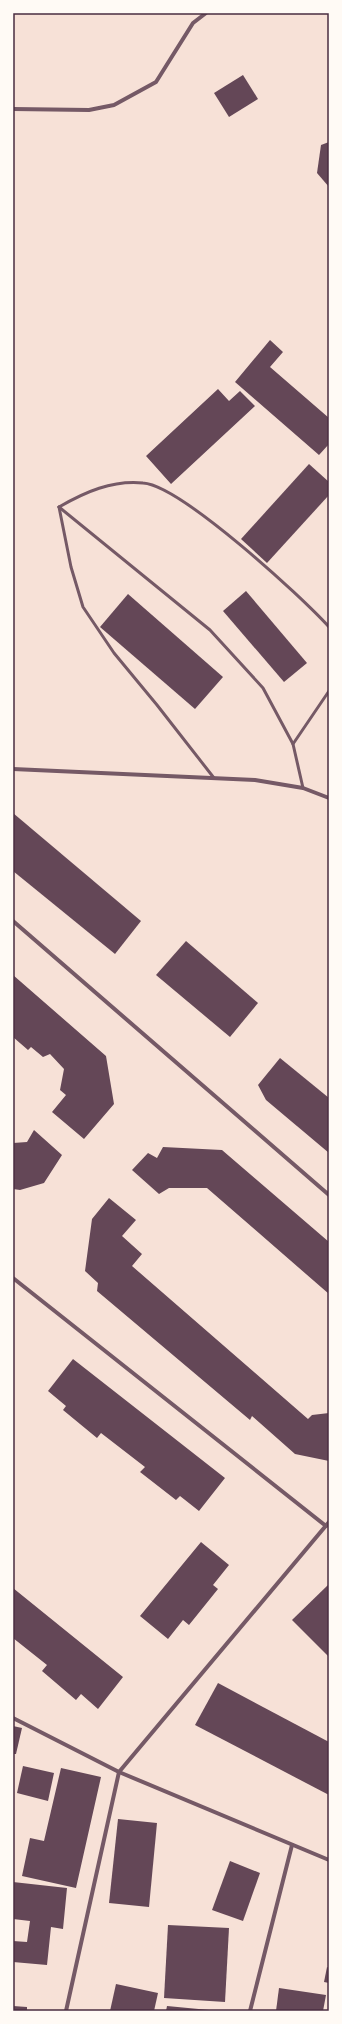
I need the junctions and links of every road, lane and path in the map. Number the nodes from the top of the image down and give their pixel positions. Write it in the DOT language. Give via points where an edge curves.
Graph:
graph roads {
  1 [pos="206,13"];
  2 [pos="13,109"];
  3 [pos="60,507"];
  4 [pos="329,627"];
  5 [pos="329,691"];
  6 [pos="293,744"];
  7 [pos="13,769"];
  8 [pos="214,778"];
  9 [pos="304,788"];
  10 [pos="329,798"];
  11 [pos="13,921"];
  12 [pos="329,1195"];
  13 [pos="13,1278"];
  14 [pos="327,1524"];
  15 [pos="13,1718"];
  16 [pos="119,1772"];
  17 [pos="292,1845"];
  18 [pos="329,1860"];
  19 [pos="66,2011"];
  20 [pos="250,2011"];
  1 -- 2 [label="street" via="193,23 156,82 114,105 89,110"];
  3 -- 4 [label="lane" via="81,495 118,484 144,483 163,489 211,522 310,606"];
  3 -- 6 [label="lane" via="210,630 263,688"];
  3 -- 8 [label="lane" via="71,567 84,607 114,654"];
  5 -- 6 [label="lane"];
  6 -- 9 [label="lane"];
  7 -- 8 [label="street"];
  8 -- 9 [label="street" via="255,780"];
  9 -- 10 [label="street"];
  11 -- 12 [label="street"];
  13 -- 14 [label="street"];
  14 -- 16 [label="street"];
  15 -- 16 [label="street"];
  16 -- 17 [label="street"];
  16 -- 19 [label="street"];
  17 -- 18 [label="street"];
  17 -- 20 [label="street"];
}
